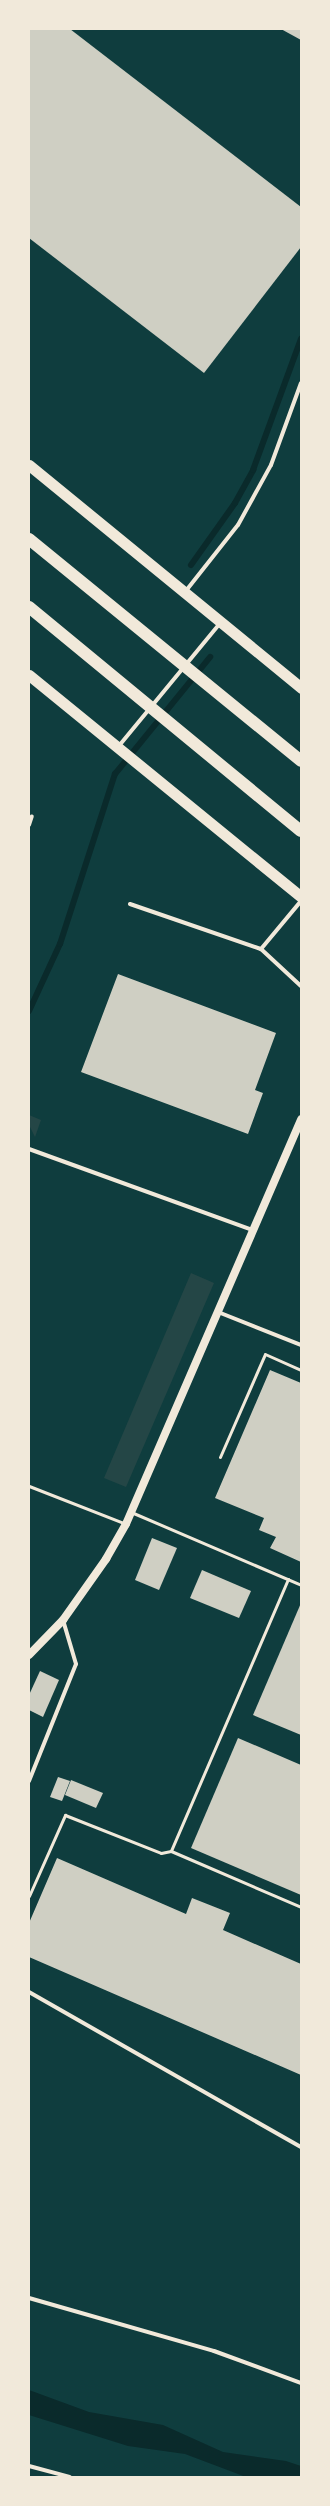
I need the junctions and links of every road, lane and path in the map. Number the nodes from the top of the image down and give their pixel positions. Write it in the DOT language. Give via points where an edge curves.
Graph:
graph roads {
  1 [pos="301,383"];
  2 [pos="29,465"];
  3 [pos="29,539"];
  4 [pos="184,592"];
  5 [pos="29,607"];
  6 [pos="221,622"];
  7 [pos="29,675"];
  8 [pos="301,688"];
  9 [pos="120,749"];
  10 [pos="301,761"];
  11 [pos="32,816"];
  12 [pos="29,825"];
  13 [pos="301,831"];
  14 [pos="301,898"];
  15 [pos="301,901"];
  16 [pos="130,904"];
  17 [pos="261,950"];
  18 [pos="301,986"];
  19 [pos="301,1119"];
  20 [pos="29,1149"];
  21 [pos="254,1230"];
  22 [pos="218,1312"];
  23 [pos="301,1345"];
  24 [pos="301,1370"];
  25 [pos="220,1457"];
  26 [pos="29,1486"];
  27 [pos="131,1512"];
  28 [pos="126,1524"];
  29 [pos="288,1579"];
  30 [pos="301,1585"];
  31 [pos="63,1620"];
  32 [pos="29,1655"];
  33 [pos="29,1781"];
  34 [pos="171,1851"];
  35 [pos="29,1896"];
  36 [pos="301,1907"];
  37 [pos="29,1992"];
  38 [pos="301,2147"];
  39 [pos="29,2298"];
  40 [pos="301,2383"];
  41 [pos="29,2466"];
  42 [pos="70,2477"];
  1 -- 4 [label="street" via="271,465 242,518"];
  2 -- 4 [label="highway"];
  3 -- 10 [label="highway"];
  4 -- 6 [label="highway"];
  5 -- 13 [label="highway"];
  6 -- 8 [label="highway"];
  6 -- 9 [label="street"];
  7 -- 9 [label="highway"];
  9 -- 14 [label="highway"];
  11 -- 12 [label="street"];
  15 -- 17 [label="street"];
  16 -- 17 [label="street"];
  17 -- 18 [label="street"];
  19 -- 21 [label="main road"];
  20 -- 21 [label="street"];
  21 -- 22 [label="main road"];
  22 -- 23 [label="street"];
  22 -- 27 [label="main road"];
  24 -- 25 [label="lane" via="265,1354"];
  26 -- 28 [label="lane"];
  27 -- 28 [label="main road"];
  27 -- 29 [label="lane"];
  28 -- 31 [label="main road" via="106,1559"];
  29 -- 30 [label="lane"];
  29 -- 34 [label="lane"];
  31 -- 32 [label="main road"];
  31 -- 33 [label="street" via="76,1664"];
  34 -- 35 [label="lane" via="161,1853 65,1815"];
  34 -- 36 [label="lane"];
  37 -- 38 [label="street"];
  39 -- 40 [label="street" via="214,2351"];
  41 -- 42 [label="street"];
}
